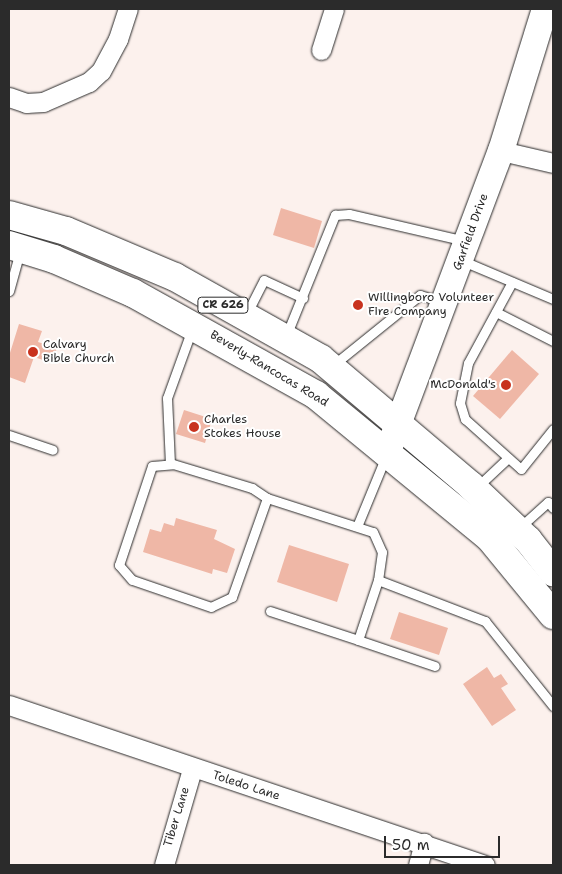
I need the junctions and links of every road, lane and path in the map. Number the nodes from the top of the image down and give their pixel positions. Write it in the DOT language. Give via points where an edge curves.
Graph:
graph roads {
  1 [pos="128,9"];
  2 [pos="334,9"];
  3 [pos="545,9"];
  4 [pos="321,50"];
  5 [pos="9,98"];
  6 [pos="501,151"];
  7 [pos="553,164"];
  8 [pos="19,233"];
  9 [pos="464,250"];
  10 [pos="512,282"];
  11 [pos="9,291"];
  12 [pos="303,298"];
  13 [pos="553,299"];
  14 [pos="445,303"];
  15 [pos="494,316"];
  16 [pos="245,317"];
  17 [pos="194,324"];
  18 [pos="285,339"];
  19 [pos="553,341"];
  20 [pos="331,367"];
  21 [pos="400,422"];
  22 [pos="553,430"];
  23 [pos="9,435"];
  24 [pos="53,450"];
  25 [pos="388,451"];
  26 [pos="508,458"];
  27 [pos="170,464"];
  28 [pos="474,490"];
  29 [pos="267,498"];
  30 [pos="553,508"];
  31 [pos="358,524"];
  32 [pos="517,529"];
  33 [pos="553,572"];
  34 [pos="378,580"];
  35 [pos="270,611"];
  36 [pos="553,615"];
  37 [pos="358,640"];
  38 [pos="435,666"];
  39 [pos="9,706"];
  40 [pos="553,706"];
  41 [pos="192,769"];
  42 [pos="424,843"];
  43 [pos="164,865"];
  44 [pos="418,865"];
  45 [pos="485,865"];
  1 -- 5 [label="street" via="118,39 101,71 89,82 43,102 26,104"];
  2 -- 4 [label="street"];
  3 -- 6 [label="street, Garfield Drive"];
  6 -- 7 [label="street"];
  6 -- 9 [label="street, Garfield Drive"];
  8 -- 11 [label="lane"];
  8 -- 16 [label="main road, CR 626" via="175,277"];
  8 -- 17 [label="main road, Beverly-Rancocas Road / CR 626"];
  9 -- 10 [label="lane"];
  9 -- 12 [label="lane" via="349,214 335,215"];
  9 -- 14 [label="street, Garfield Drive"];
  10 -- 13 [label="lane"];
  10 -- 15 [label="lane"];
  12 -- 16 [label="lane" via="264,280"];
  12 -- 18 [label="lane"];
  14 -- 20 [label="lane" via="420,295"];
  14 -- 21 [label="street, Garfield Drive"];
  15 -- 19 [label="lane"];
  15 -- 26 [label="lane" via="468,363 460,403 465,419"];
  16 -- 18 [label="main road, CR 626"];
  17 -- 25 [label="main road, Beverly-Rancocas Road / CR 626" via="316,395"];
  17 -- 27 [label="lane" via="167,398"];
  18 -- 20 [label="main road, CR 626"];
  20 -- 21 [label="main road, CR 626"];
  21 -- 25 [label="street, Garfield Drive"];
  21 -- 28 [label="main road, CR 626"];
  22 -- 26 [label="lane" via="521,469"];
  23 -- 24 [label="lane"];
  25 -- 31 [label="lane"];
  25 -- 36 [label="main road, Beverly-Rancocas Road / CR 626" via="489,537"];
  26 -- 28 [label="lane"];
  27 -- 29 [label="lane" via="252,488"];
  27 -- 29 [label="lane" via="152,466 122,550 119,565 140,583 211,607 232,597"];
  28 -- 32 [label="main road, CR 626"];
  29 -- 31 [label="lane"];
  30 -- 32 [label="lane" via="548,502"];
  31 -- 34 [label="lane" via="373,532 382,552"];
  32 -- 33 [label="main road, CR 626"];
  34 -- 37 [label="lane"];
  34 -- 40 [label="lane" via="485,621"];
  35 -- 37 [label="lane"];
  37 -- 38 [label="lane"];
  39 -- 41 [label="street, Toledo Lane"];
  41 -- 42 [label="street, Toledo Lane"];
  41 -- 43 [label="street, Tiber Lane"];
  42 -- 44 [label="street"];
  42 -- 45 [label="street, Toledo Lane"];
}
